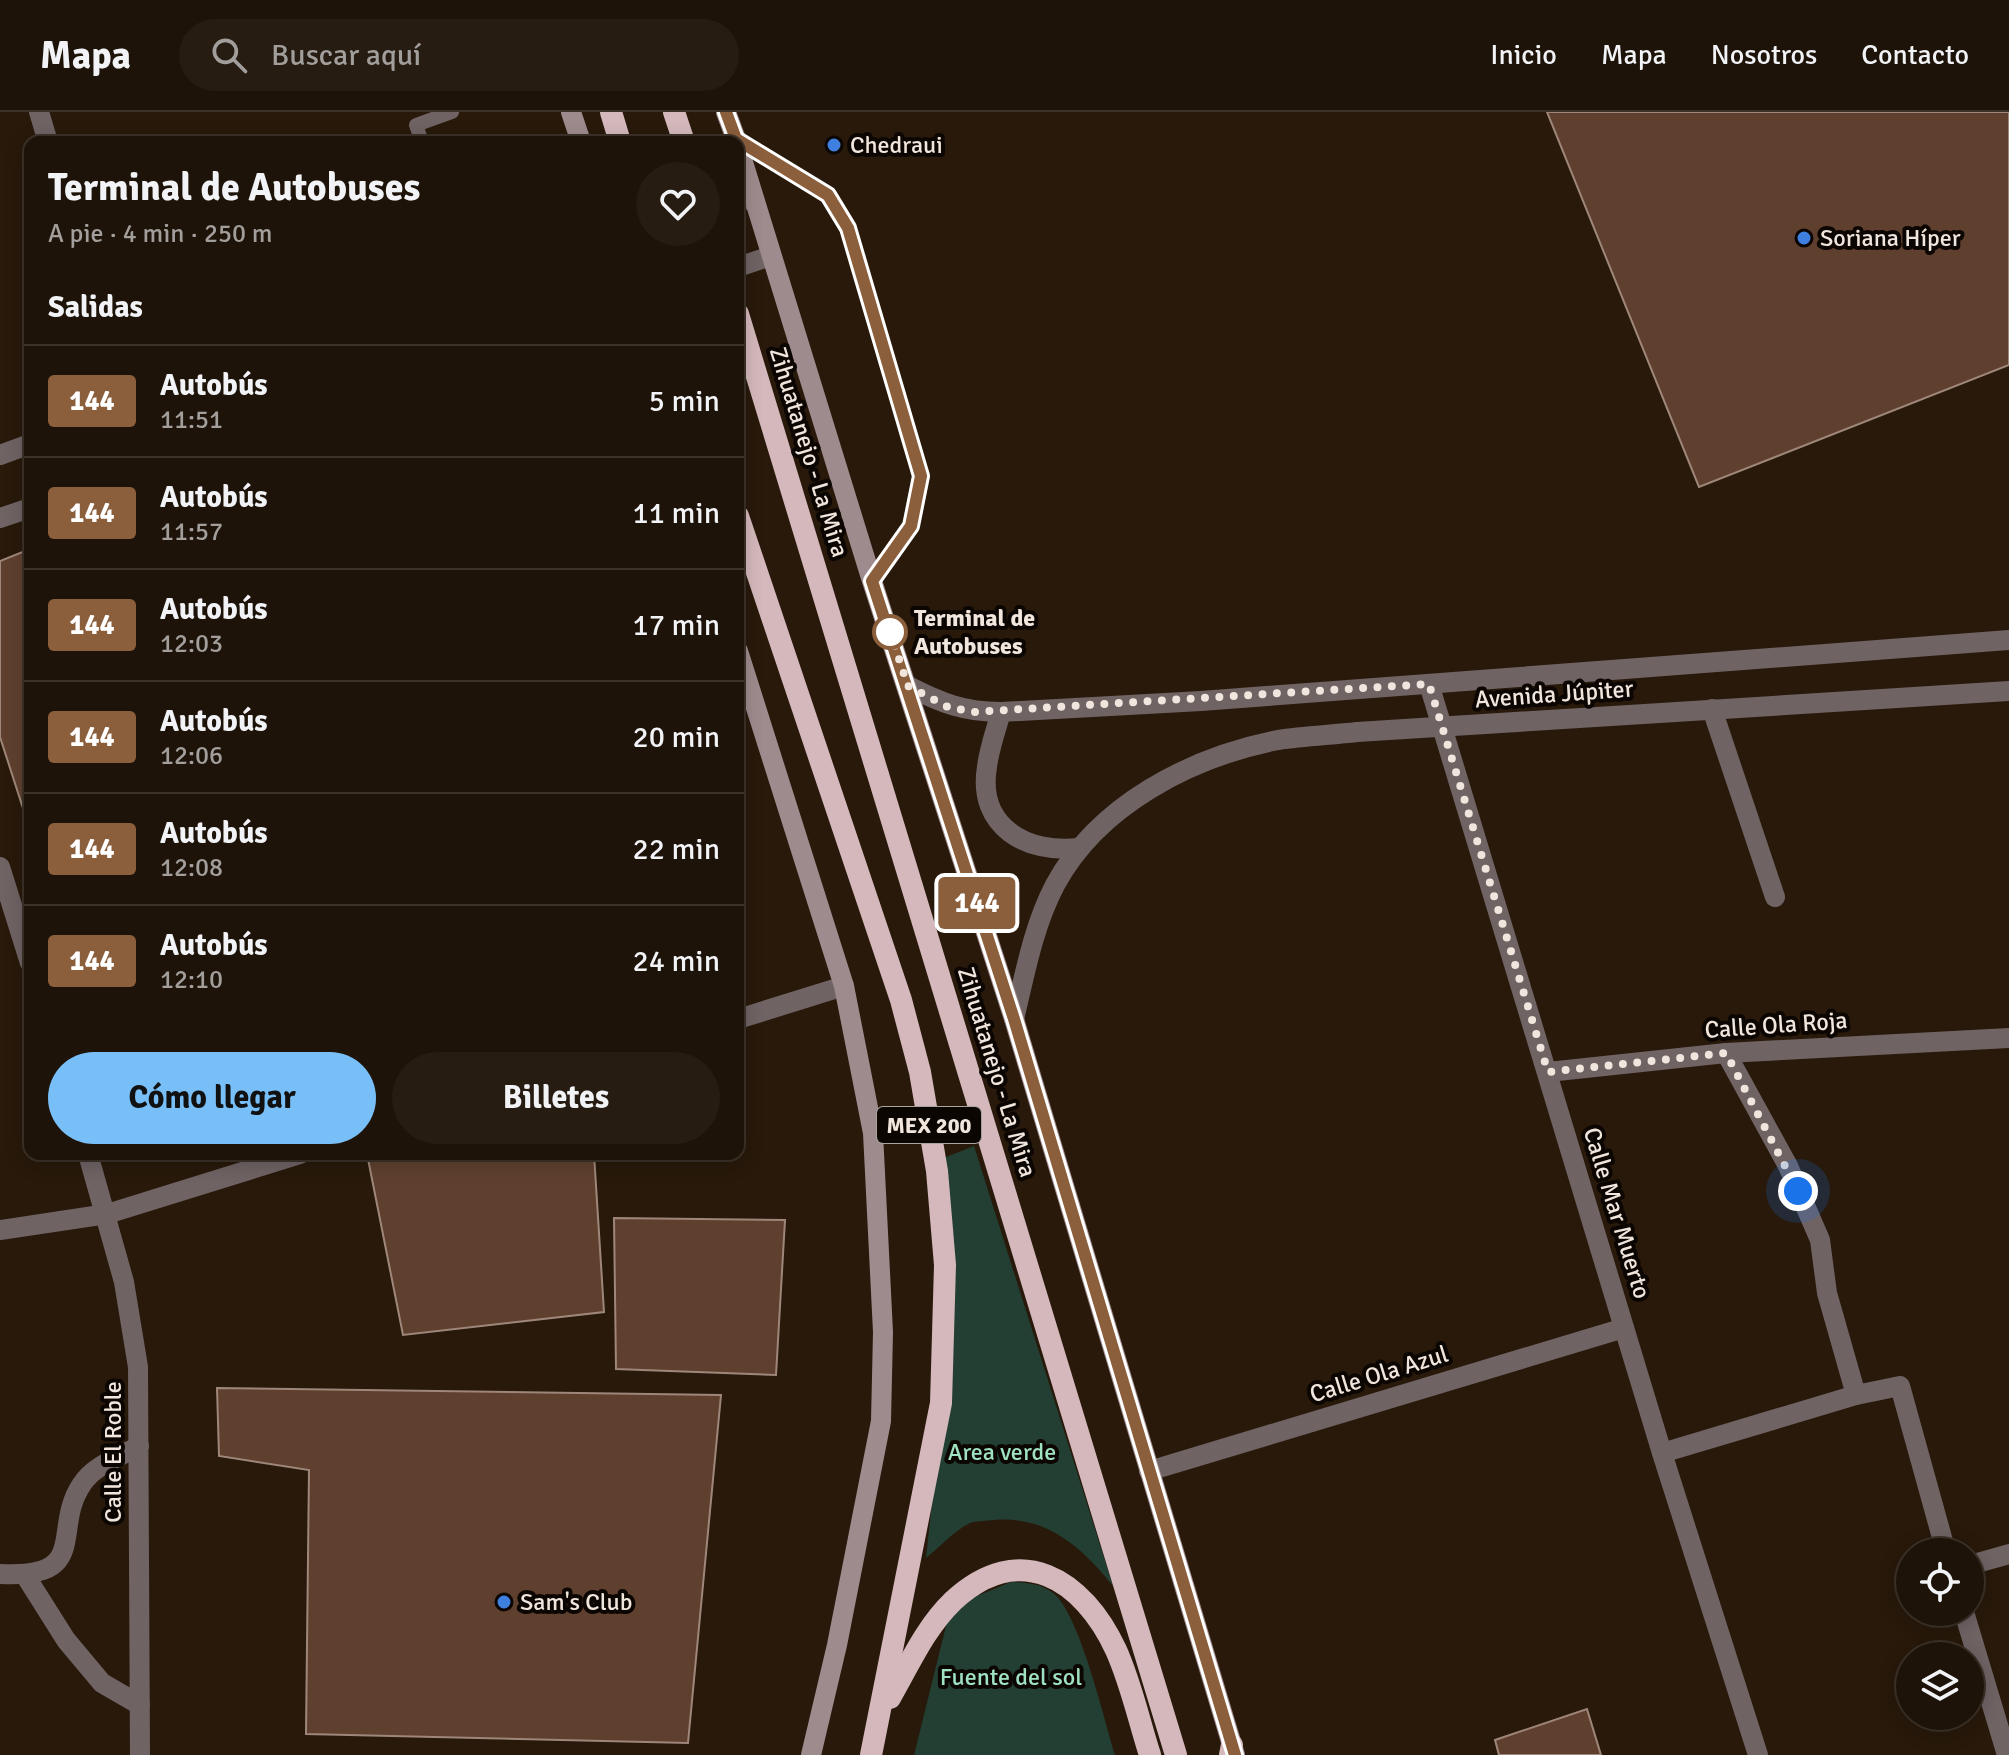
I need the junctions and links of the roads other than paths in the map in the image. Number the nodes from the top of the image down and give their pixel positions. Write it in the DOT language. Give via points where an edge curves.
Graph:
graph roads {
  1 [pos="39,112"];
  2 [pos="452,112"];
  3 [pos="571,112"];
  4 [pos="611,112"];
  5 [pos="674,112"];
  6 [pos="726,112"];
  7 [pos="46,136"];
  8 [pos="420,136"];
  9 [pos="579,136"];
  10 [pos="618,136"];
  11 [pos="682,136"];
  12 [pos="735,136"];
  13 [pos="744,146"];
  14 [pos="746,199"];
  15 [pos="771,256"];
  16 [pos="744,265"];
  17 [pos="744,334"];
  18 [pos="24,446"];
  19 [pos="0,455"];
  20 [pos="24,510"];
  21 [pos="0,518"];
  22 [pos="744,534"];
  23 [pos="872,581"];
  24 [pos="2009,640"];
  25 [pos="744,670"];
  26 [pos="1429,684"];
  27 [pos="908,686"];
  28 [pos="2009,691"];
  29 [pos="1712,709"];
  30 [pos="1001,712"];
  31 [pos="1441,728"];
  32 [pos="1079,848"];
  33 [pos="0,867"];
  34 [pos="5,897"];
  35 [pos="1775,897"];
  36 [pos="24,947"];
  37 [pos="844,986"];
  38 [pos="744,1017"];
  39 [pos="1014,1019"];
  40 [pos="2009,1038"];
  41 [pos="1726,1053"];
  42 [pos="1548,1072"];
  43 [pos="90,1160"];
  44 [pos="281,1160"];
  45 [pos="107,1214"];
  46 [pos="0,1230"];
  47 [pos="1624,1328"];
  48 [pos="1856,1395"];
  49 [pos="139,1446"];
  50 [pos="1662,1453"];
  51 [pos="1149,1471"];
  52 [pos="1942,1538"];
  53 [pos="2009,1554"];
  54 [pos="1984,1561"];
  55 [pos="0,1574"];
  56 [pos="25,1575"];
  57 [pos="1968,1626"];
  58 [pos="140,1705"];
  59 [pos="879,1716"];
  60 [pos="1233,1752"];
  61 [pos="140,1755"];
  62 [pos="811,1755"];
  63 [pos="871,1755"];
  64 [pos="1150,1755"];
  65 [pos="1176,1755"];
  66 [pos="1758,1755"];
  67 [pos="2007,1755"];
  1 -- 7 [label="street"];
  2 -- 8 [label="lane" via="416,125"];
  3 -- 9 [label="main road"];
  4 -- 10 [label="highway"];
  5 -- 11 [label="highway"];
  6 -- 12 [label="main road"];
  13 -- 23 [label="lane" via="828,195 848,228 921,476 911,526"];
  14 -- 15 [label="main road"];
  15 -- 16 [label="street"];
  15 -- 23 [label="main road"];
  17 -- 65 [label="highway, Zihuatanejo - La Mira / MEX 200"];
  18 -- 19 [label="street"];
  20 -- 21 [label="street"];
  22 -- 59 [label="highway, MEX 200" via="901,1000 937,1171 945,1265 941,1403"];
  23 -- 27 [label="main road"];
  24 -- 26 [label="street, Avenida Júpiter"];
  25 -- 37 [label="main road"];
  26 -- 30 [label="street, Avenida Júpiter"];
  26 -- 31 [label="street, Calle Mar Muerto"];
  27 -- 30 [label="street, Avenida Júpiter" via="948,707"];
  27 -- 39 [label="main road"];
  28 -- 29 [label="street, Avenida Júpiter"];
  29 -- 31 [label="street, Avenida Júpiter"];
  29 -- 35 [label="street"];
  30 -- 32 [label="street" via="986,770 988,799 1003,827 1024,844"];
  31 -- 32 [label="street, Avenida Júpiter" via="1277,741 1206,762 1131,799"];
  31 -- 42 [label="street, Calle Mar Muerto"];
  32 -- 39 [label="street, Avenida Júpiter" via="1037,926"];
  33 -- 34 [label="street"];
  34 -- 36 [label="street"];
  37 -- 38 [label="street"];
  37 -- 62 [label="main road" via="873,1133 883,1332 881,1421"];
  39 -- 51 [label="main road"];
  40 -- 41 [label="street, Calle Ola Roja"];
  41 -- 42 [label="street, Calle Ola Roja"];
  41 -- 48 [label="street" via="1788,1166 1820,1240 1827,1293"];
  42 -- 47 [label="street, Calle Mar Muerto"];
  43 -- 45 [label="street, Calle El Roble"];
  44 -- 45 [label="street"];
  45 -- 46 [label="street"];
  45 -- 49 [label="street, Calle El Roble" via="138,1367"];
  47 -- 50 [label="street, Calle Mar Muerto"];
  47 -- 51 [label="street, Calle Ola Azul"];
  48 -- 50 [label="street"];
  48 -- 52 [label="street" via="1900,1386"];
  49 -- 56 [label="street" via="91,1472 74,1499 61,1556 51,1566"];
  49 -- 58 [label="street, Calle El Roble"];
  50 -- 66 [label="street, Calle Mar Muerto"];
  51 -- 60 [label="main road"];
  53 -- 54 [label="street"];
  55 -- 56 [label="street"];
  56 -- 58 [label="street" via="66,1640 102,1683"];
  57 -- 67 [label="street"];
  58 -- 61 [label="street, Calle El Roble"];
  59 -- 63 [label="highway, MEX 200"];
  59 -- 64 [label="highway" via="930,1628 954,1600 1004,1572 1026,1570 1050,1574 1088,1604 1116,1650"];
}
